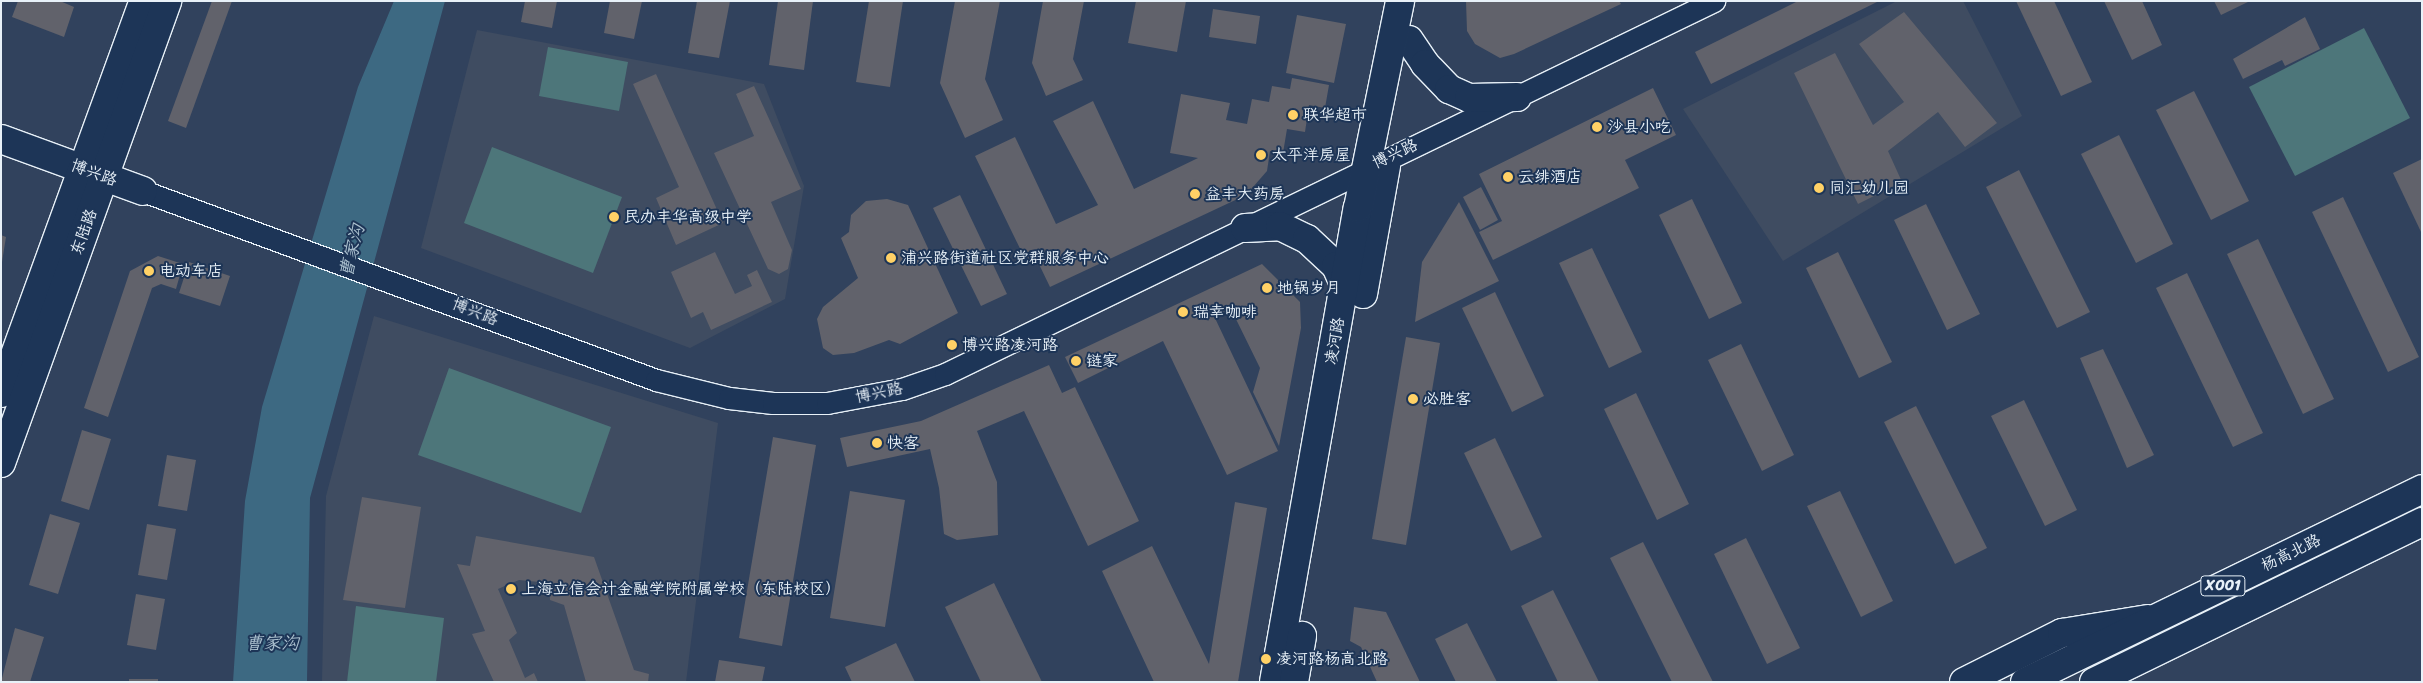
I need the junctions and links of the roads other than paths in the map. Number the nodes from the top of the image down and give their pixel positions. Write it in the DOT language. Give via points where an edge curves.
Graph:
graph roads {
  1 [pos="144,1"];
  2 [pos="167,1"];
  3 [pos="1400,1"];
  4 [pos="1417,1"];
  5 [pos="1714,1"];
  6 [pos="1410,40"];
  7 [pos="1517,97"];
  8 [pos="1,139"];
  9 [pos="1378,162"];
  10 [pos="94,173"];
  11 [pos="144,191"];
  12 [pos="1245,228"];
  13 [pos="1345,286"];
  14 [pos="1,393"];
  15 [pos="1,463"];
  16 [pos="2422,489"];
  17 [pos="2422,522"];
  18 [pos="2159,617"];
  19 [pos="2173,644"];
  20 [pos="1274,682"];
  21 [pos="1294,682"];
  22 [pos="1964,682"];
  23 [pos="2025,682"];
  24 [pos="2094,682"];
  25 [pos="2128,682"];
  1 -- 10 [label="main road, 东陆路"];
  2 -- 10 [label="main road, 东陆路"];
  3 -- 9 [label="main road, 凌河路"];
  4 -- 6 [label="main road, 凌河路"];
  5 -- 7 [label="street, 博兴路"];
  6 -- 7 [label="main road" via="1425,64 1449,89 1469,98"];
  6 -- 9 [label="main road, 凌河路"];
  7 -- 9 [label="street, 博兴路"];
  8 -- 10 [label="main road, 博兴路"];
  9 -- 12 [label="street, 博兴路"];
  9 -- 13 [label="main road, 凌河路"];
  9 -- 21 [label="main road, 凌河路"];
  10 -- 11 [label="main road, 博兴路"];
  10 -- 14 [label="main road, 东陆路"];
  10 -- 15 [label="main road, 东陆路"];
  11 -- 12 [label="street, 博兴路" via="680,387 751,401 827,403 902,389 945,374"];
  12 -- 13 [label="main road" via="1280,226 1307,239 1336,266"];
  13 -- 20 [label="main road, 凌河路"];
  16 -- 18 [label="main road, 杨高北路 / X001"];
  17 -- 19 [label="main road, 杨高北路 / X001"];
  18 -- 22 [label="main road, 杨高北路 / X001" via="2062,633"];
  18 -- 23 [label="main road, 杨高北路 / X001"];
  19 -- 24 [label="main road, 杨高北路 / X001"];
  19 -- 25 [label="main road, 杨高北路 / X001"];
}
